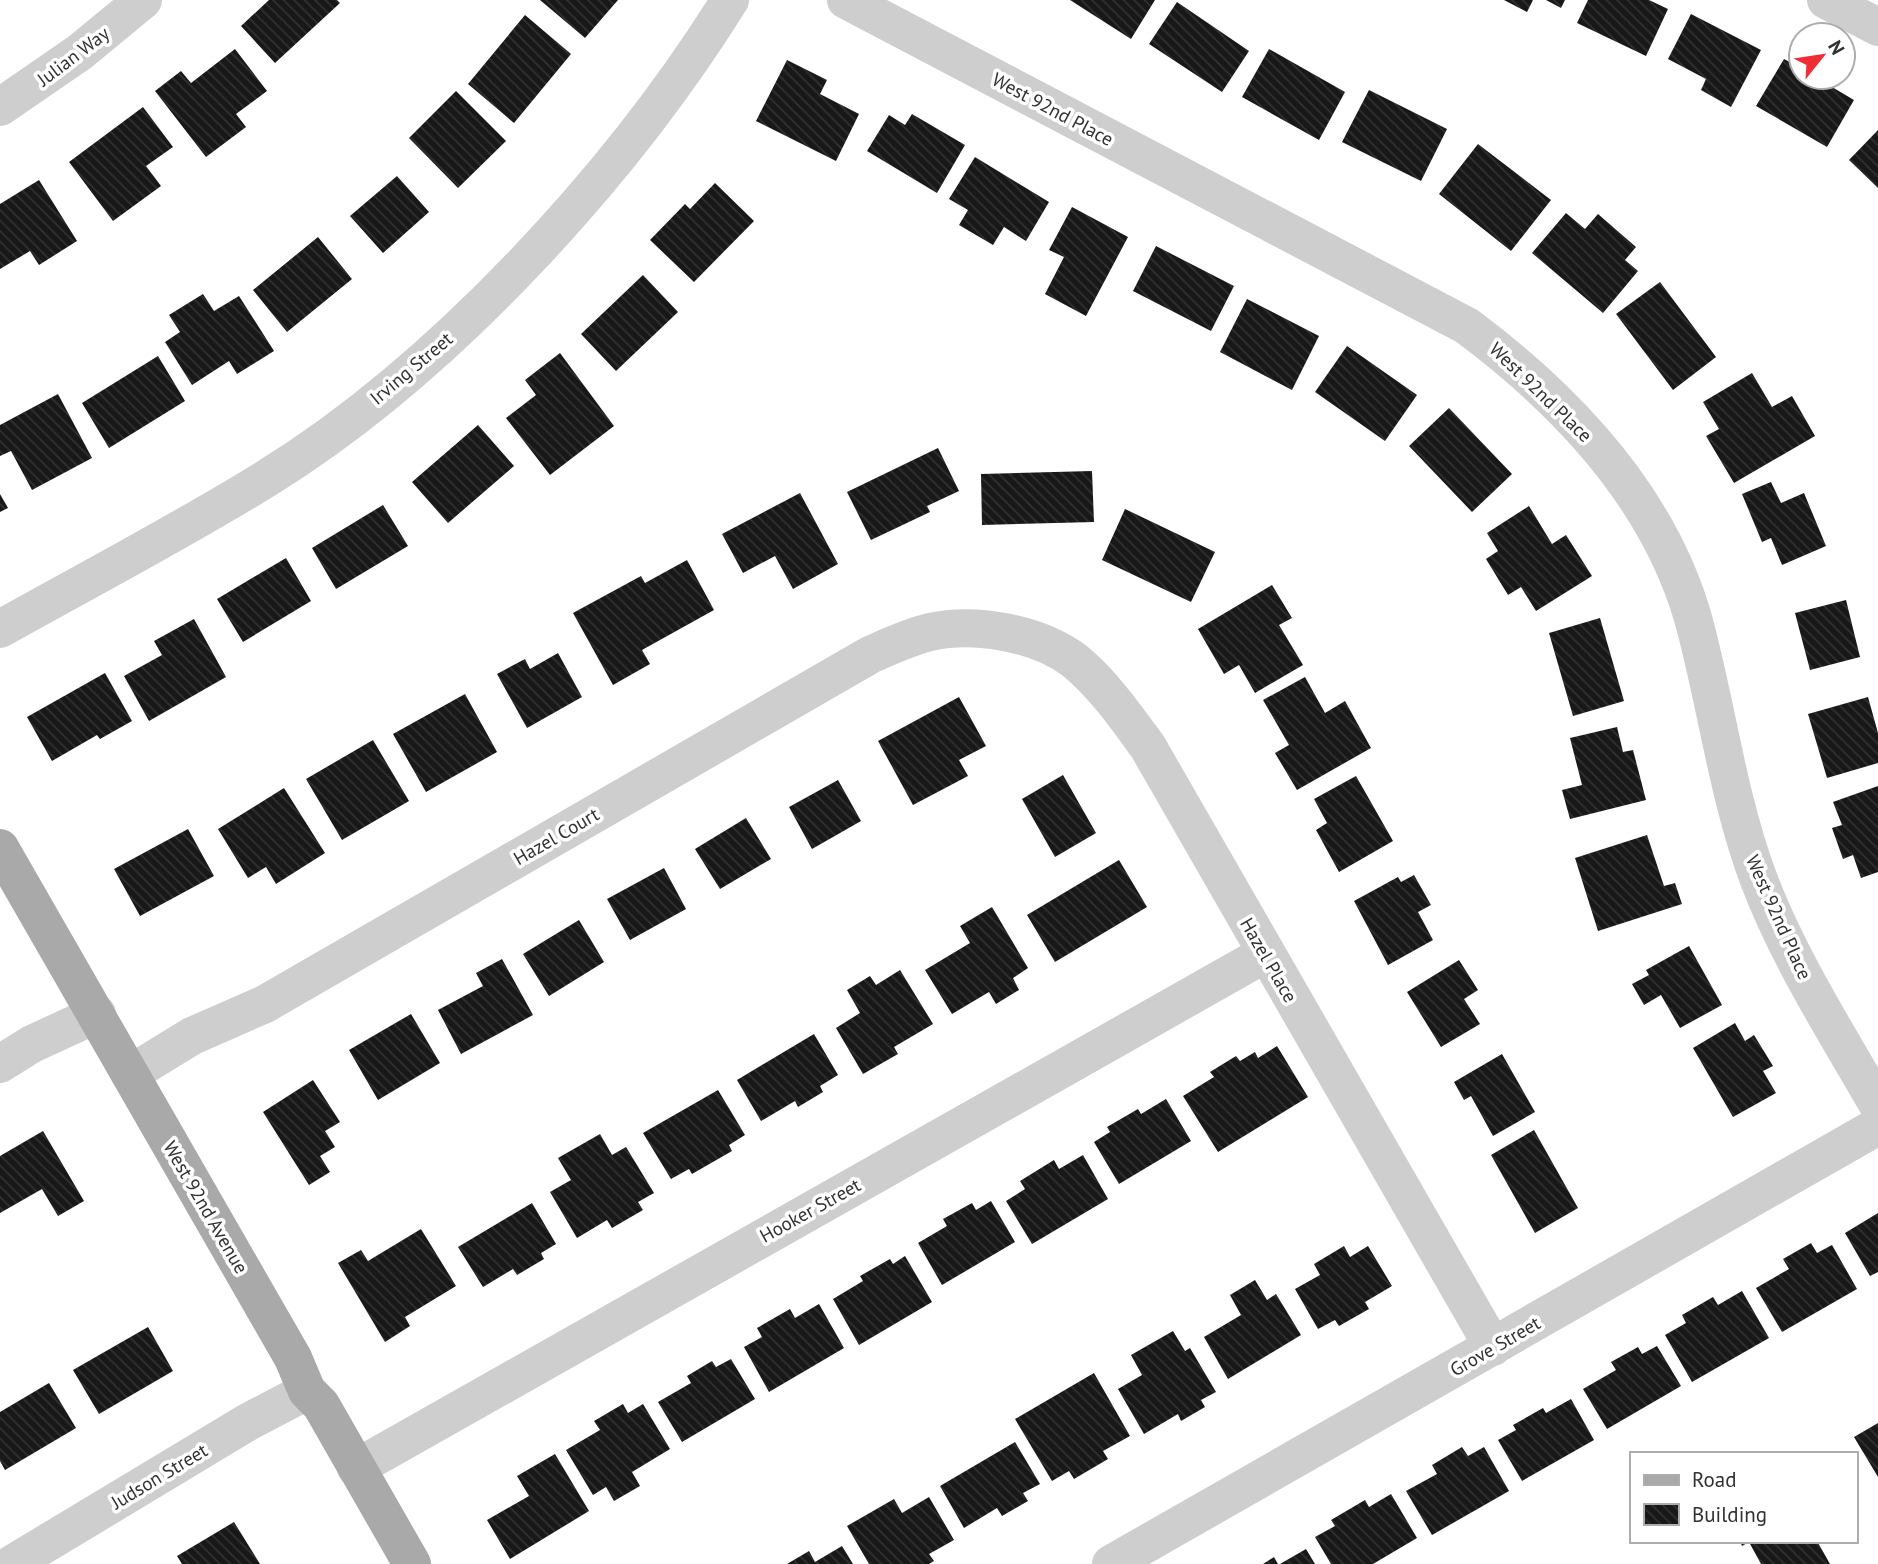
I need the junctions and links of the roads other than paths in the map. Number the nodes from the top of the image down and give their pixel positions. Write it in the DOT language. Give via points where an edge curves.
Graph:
graph roads {
  1 [pos="143,0"];
  2 [pos="730,0"];
  3 [pos="846,0"];
  4 [pos="1826,0"];
  5 [pos="1878,27"];
  6 [pos="0,107"];
  7 [pos="0,629"];
  8 [pos="992,631"];
  9 [pos="0,848"];
  10 [pos="1265,954"];
  11 [pos="97,1014"];
  12 [pos="0,1064"];
  13 [pos="131,1074"];
  14 [pos="1878,1105"];
  15 [pos="1878,1126"];
  16 [pos="1493,1347"];
  17 [pos="307,1391"];
  18 [pos="356,1468"];
  19 [pos="12,1564"];
  20 [pos="412,1564"];
  21 [pos="1111,1564"];
  1 -- 6 [label="street, Julian Way" via="80,52"];
  2 -- 7 [label="street, Irving Street" via="675,84 585,195 469,318 412,368 268,478"];
  3 -- 14 [label="street, West 92nd Place" via="1467,326 1559,403 1600,448 1671,557 1692,617 1736,808 1760,881 1810,987"];
  4 -- 5 [label="street"];
  8 -- 10 [label="street, Hazel Place" via="1045,644 1073,660 1118,706 1148,747"];
  8 -- 13 [label="street, Hazel Court" via="934,631 870,655 265,1004 192,1036"];
  9 -- 11 [label="main road, West 92nd Avenue"];
  10 -- 16 [label="street, Hazel Place"];
  10 -- 18 [label="street, Hooker Street"];
  11 -- 12 [label="street"];
  11 -- 13 [label="main road, West 92nd Avenue"];
  13 -- 17 [label="main road, West 92nd Avenue" via="293,1358"];
  15 -- 16 [label="street, Grove Street"];
  16 -- 21 [label="street, Grove Street"];
  17 -- 18 [label="main road, West 92nd Avenue" via="321,1405"];
  17 -- 19 [label="street, Judson Street"];
  18 -- 20 [label="main road, West 92nd Avenue"];
}
